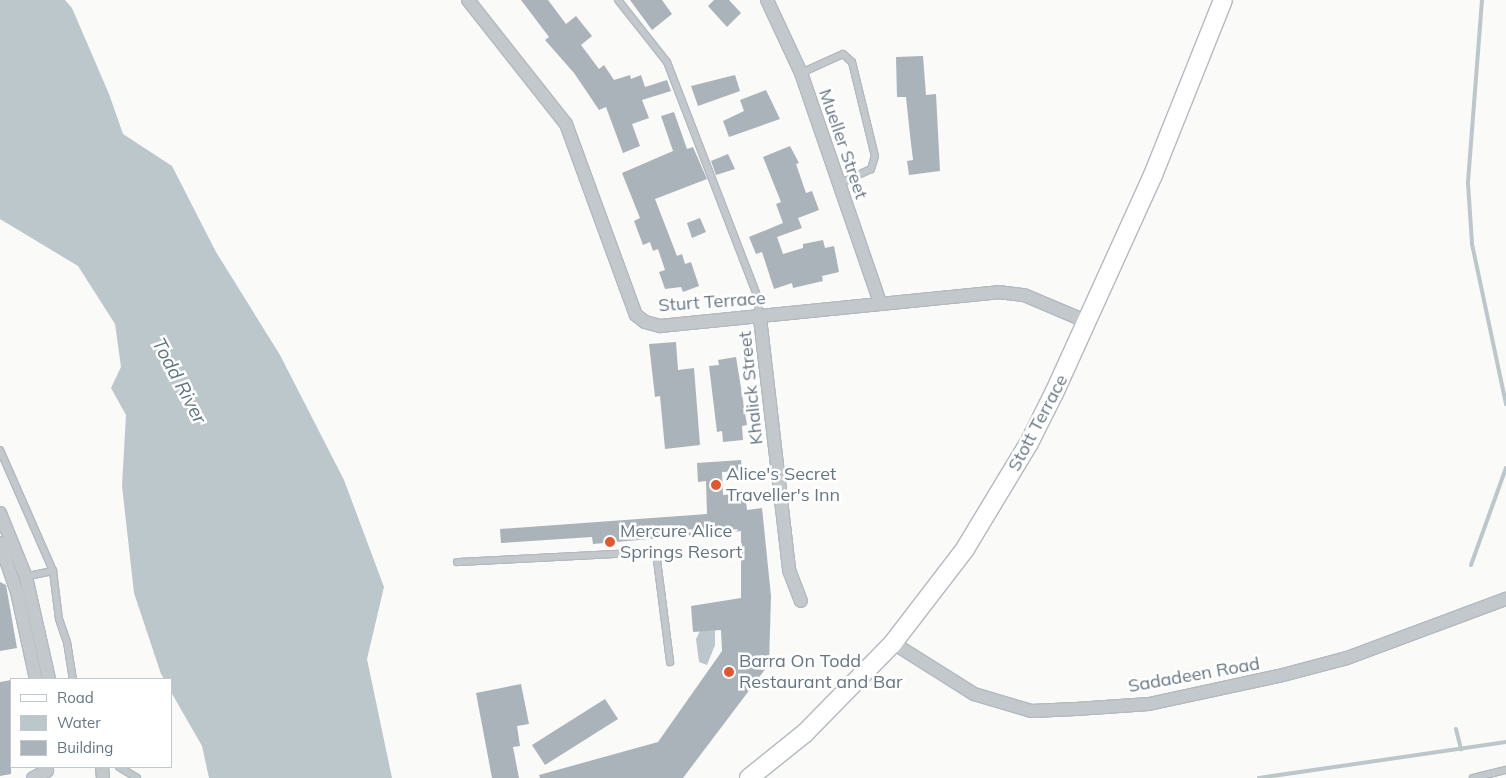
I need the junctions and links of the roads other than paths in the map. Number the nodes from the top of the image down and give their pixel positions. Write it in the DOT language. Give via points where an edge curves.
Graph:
graph roads {
  1 [pos="468,0"];
  2 [pos="618,0"];
  3 [pos="767,0"];
  4 [pos="1223,0"];
  5 [pos="801,73"];
  6 [pos="837,184"];
  7 [pos="880,302"];
  8 [pos="760,318"];
  9 [pos="1088,322"];
  10 [pos="0,450"];
  11 [pos="0,513"];
  12 [pos="0,543"];
  13 [pos="457,562"];
  14 [pos="53,571"];
  15 [pos="20,578"];
  16 [pos="1506,599"];
  17 [pos="801,601"];
  18 [pos="893,643"];
  19 [pos="670,662"];
  20 [pos="36,678"];
  21 [pos="48,678"];
  22 [pos="73,678"];
  23 [pos="121,768"];
  24 [pos="1506,770"];
  25 [pos="47,772"];
  26 [pos="33,778"];
  27 [pos="137,778"];
  28 [pos="750,778"];
  29 [pos="1473,778"];
  1 -- 8 [label="street, Sturt Terrace" via="566,124 636,316 660,326"];
  2 -- 8 [label="lane" via="667,62 756,293"];
  3 -- 5 [label="street, Mueller Street"];
  4 -- 9 [label="main road, Stott Terrace" via="1153,175"];
  5 -- 6 [label="street, Mueller Street"];
  5 -- 6 [label="lane" via="843,54 852,62 874,156 872,169"];
  6 -- 7 [label="street, Mueller Street"];
  7 -- 8 [label="street, Sturt Terrace"];
  7 -- 9 [label="street, Sturt Terrace" via="998,292 1024,295"];
  8 -- 17 [label="street, Khalick Street" via="789,570"];
  9 -- 18 [label="main road, Stott Terrace" via="1029,443 995,500 930,598"];
  10 -- 14 [label="lane"];
  11 -- 15 [label="street"];
  12 -- 15 [label="street"];
  13 -- 19 [label="lane" via="656,552"];
  14 -- 15 [label="lane"];
  14 -- 22 [label="lane"];
  15 -- 20 [label="street"];
  15 -- 21 [label="street"];
  16 -- 18 [label="street, Sadadeen Road" via="1347,658 1150,704 1031,711 974,694"];
  18 -- 28 [label="main road, Stott Terrace" via="805,733"];
  23 -- 27 [label="lane"];
  24 -- 29 [label="lane"];
  25 -- 26 [label="street"];
}
